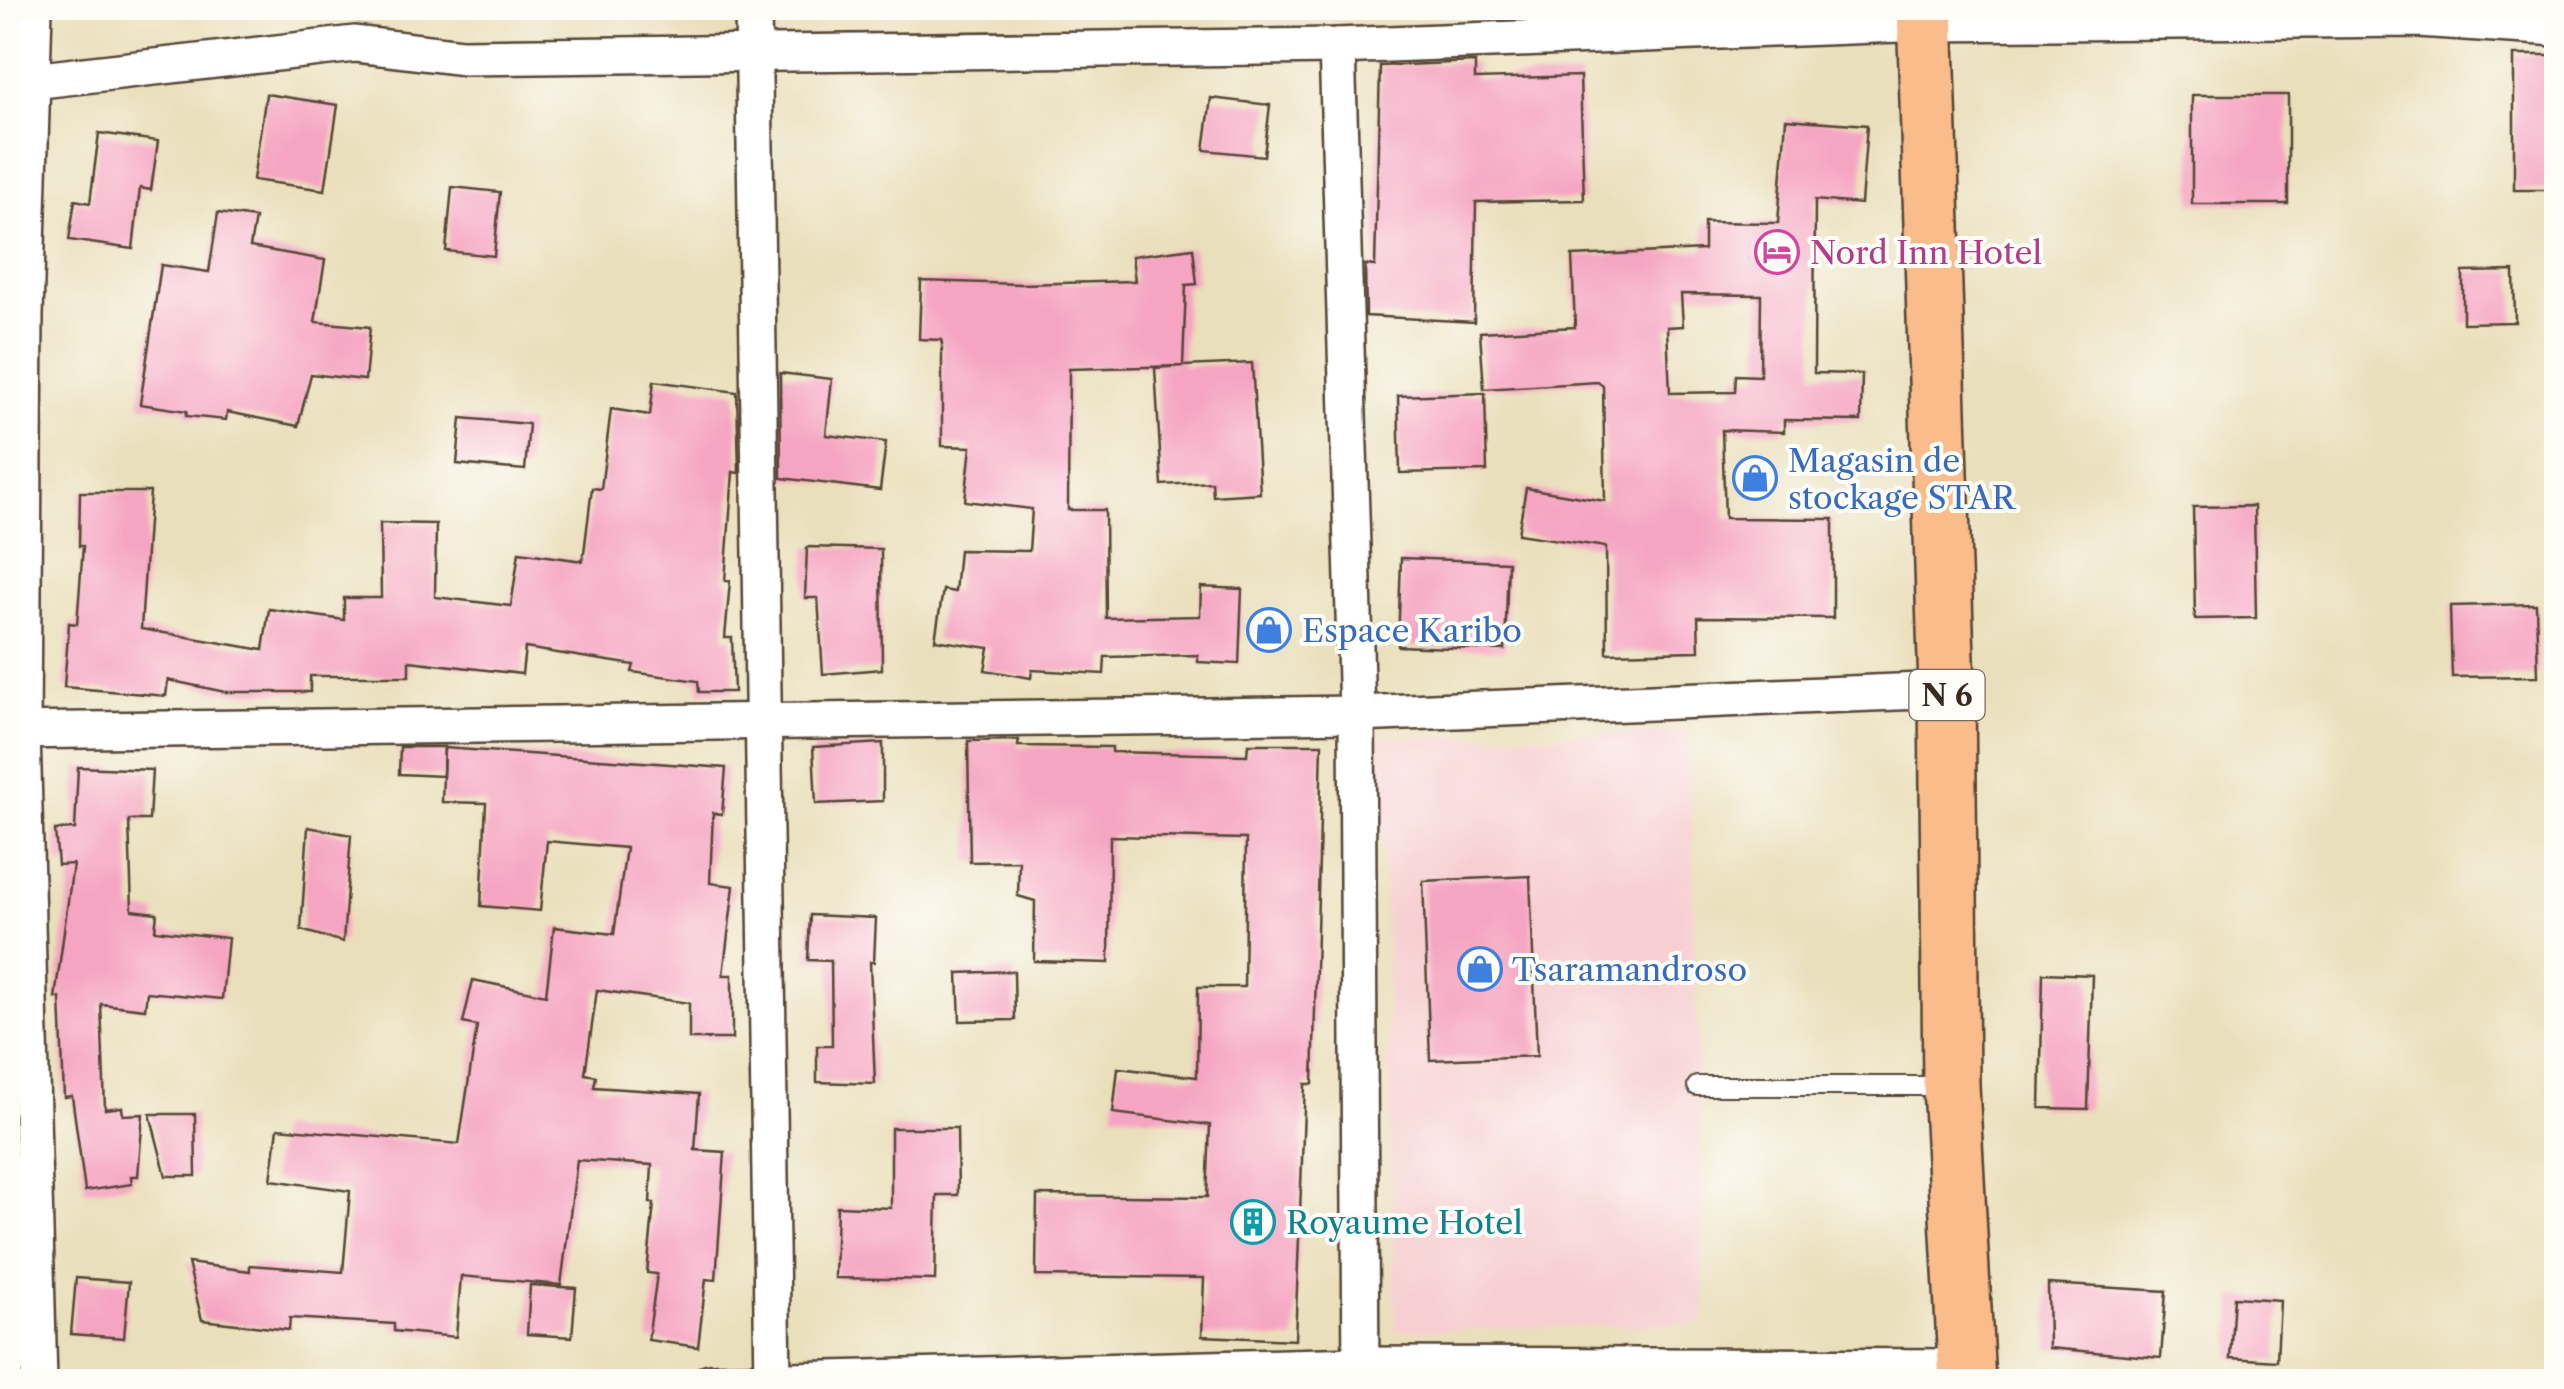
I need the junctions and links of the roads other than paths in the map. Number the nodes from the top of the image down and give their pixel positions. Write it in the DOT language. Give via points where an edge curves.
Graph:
graph roads {
  1 [pos="34,8"];
  2 [pos="753,8"];
  3 [pos="2418,13"];
  4 [pos="1925,16"];
  5 [pos="2556,28"];
  6 [pos="1338,46"];
  7 [pos="753,54"];
  8 [pos="20,80"];
  9 [pos="1947,690"];
  10 [pos="1357,714"];
  11 [pos="762,718"];
  12 [pos="15,731"];
  13 [pos="1698,1086"];
  14 [pos="1951,1086"];
  15 [pos="1361,1373"];
  16 [pos="1967,1374"];
  17 [pos="774,1380"];
  18 [pos="40,1382"];
  19 [pos="710,1382"];
  1 -- 8 [label="street"];
  2 -- 7 [label="street"];
  3 -- 4 [label="street"];
  3 -- 5 [label="street"];
  4 -- 6 [label="street"];
  4 -- 9 [label="main road, N 6"];
  6 -- 7 [label="street"];
  6 -- 10 [label="street"];
  7 -- 8 [label="street" via="463,57 355,44"];
  7 -- 11 [label="street"];
  8 -- 12 [label="street"];
  9 -- 10 [label="street"];
  9 -- 14 [label="main road, N 6"];
  10 -- 11 [label="street"];
  10 -- 15 [label="street"];
  11 -- 12 [label="street"];
  11 -- 17 [label="street"];
  12 -- 18 [label="street"];
  13 -- 14 [label="lane"];
  14 -- 16 [label="main road, N 6"];
  15 -- 16 [label="street"];
  15 -- 17 [label="street"];
  17 -- 19 [label="street"];
}
